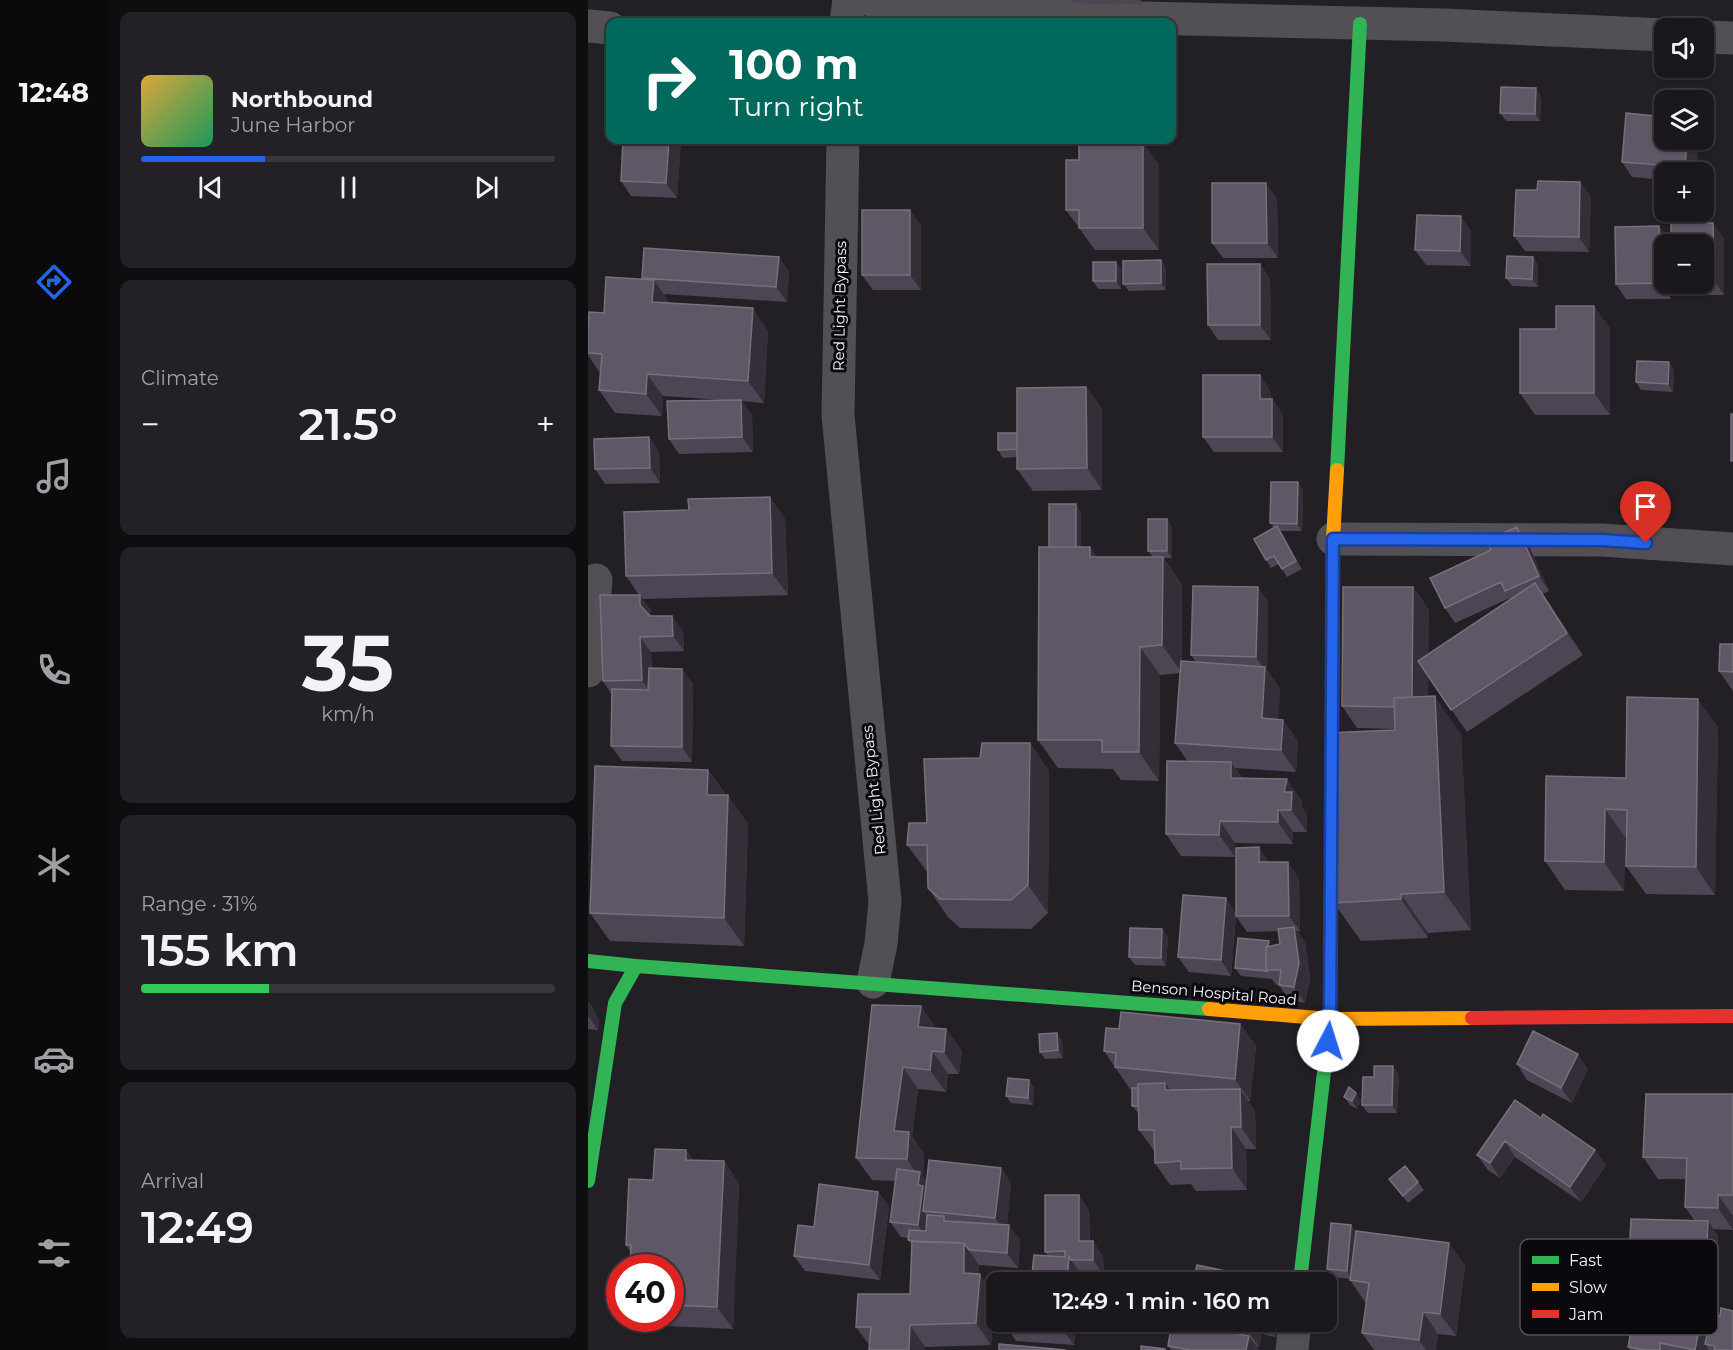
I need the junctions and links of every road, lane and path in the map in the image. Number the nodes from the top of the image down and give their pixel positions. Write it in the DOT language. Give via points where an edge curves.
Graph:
graph roads {
  1 [pos="849,0"];
  2 [pos="871,0"];
  3 [pos="1445,12"];
  4 [pos="847,18"];
  5 [pos="1134,18"];
  6 [pos="1176,19"];
  7 [pos="1360,24"];
  8 [pos="588,26"];
  9 [pos="606,28"];
  10 [pos="1654,34"];
  11 [pos="1714,37"];
  12 [pos="1733,38"];
  13 [pos="843,144"];
  14 [pos="1333,539"];
  15 [pos="1733,549"];
  16 [pos="596,580"];
  17 [pos="588,671"];
  18 [pos="588,961"];
  19 [pos="636,966"];
  20 [pos="873,982"];
  21 [pos="1733,1016"];
  22 [pos="1330,1019"];
  23 [pos="588,1181"];
  24 [pos="1301,1272"];
  25 [pos="1294,1332"];
  26 [pos="1292,1350"];
  1 -- 4 [label="street"];
  2 -- 5 [label="street" via="1058,16"];
  3 -- 7 [label="street"];
  3 -- 10 [label="street"];
  6 -- 7 [label="street"];
  7 -- 14 [label="street"];
  8 -- 9 [label="street"];
  11 -- 12 [label="street"];
  13 -- 20 [label="street, Red Light Bypass" via="838,415 885,901"];
  14 -- 15 [label="street" via="1602,540"];
  14 -- 22 [label="street"];
  16 -- 17 [label="street"];
  18 -- 19 [label="street"];
  19 -- 20 [label="street"];
  19 -- 23 [label="street" via="615,1003"];
  20 -- 22 [label="street, Benson Hospital Road"];
  21 -- 22 [label="street, Benson Hospital Road"];
  22 -- 24 [label="street"];
  25 -- 26 [label="street"];
}
